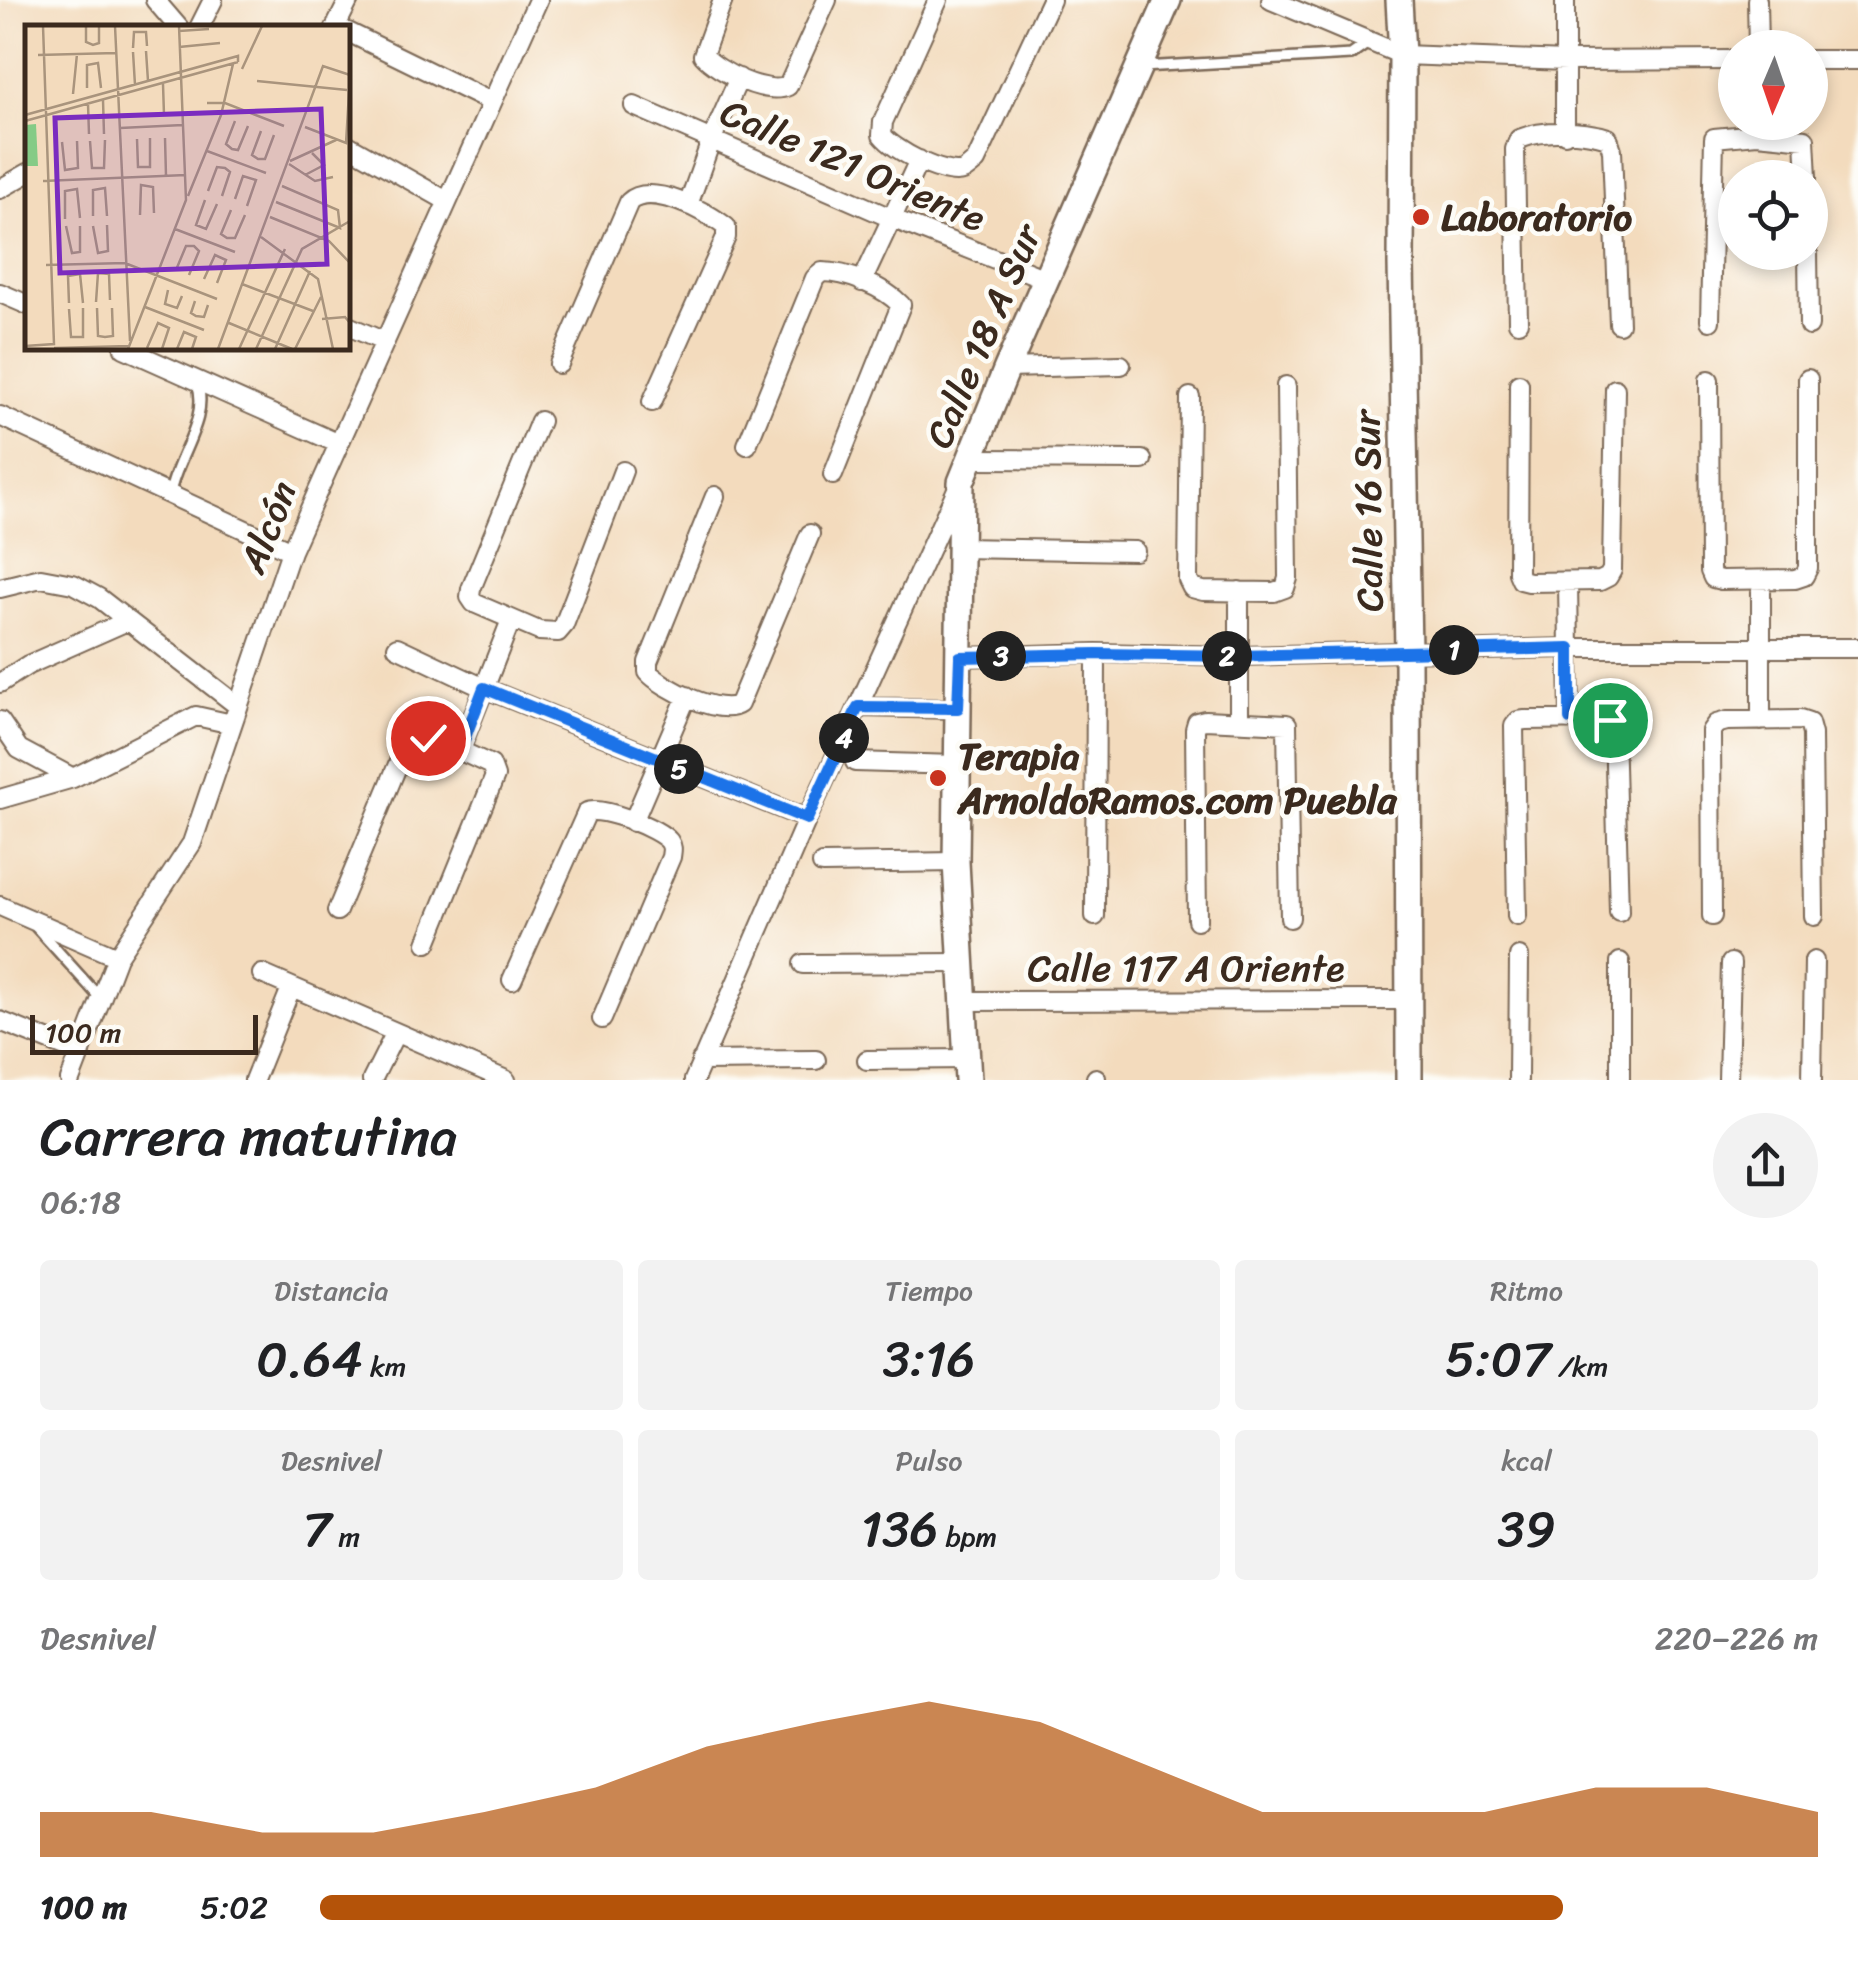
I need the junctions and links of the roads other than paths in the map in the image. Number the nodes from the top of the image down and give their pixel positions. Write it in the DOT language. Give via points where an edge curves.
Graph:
graph roads {
  1 [pos="155,0"];
  2 [pos="213,0"];
  3 [pos="348,0"];
  4 [pos="538,0"];
  5 [pos="723,0"];
  6 [pos="827,0"];
  7 [pos="938,0"];
  8 [pos="1051,0"];
  9 [pos="1168,0"];
  10 [pos="1270,0"];
  11 [pos="1399,0"];
  12 [pos="1564,0"];
  13 [pos="1757,0"];
  14 [pos="176,25"];
  15 [pos="200,25"];
  16 [pos="337,25"];
  17 [pos="1758,30"];
  18 [pos="350,33"];
  19 [pos="1370,41"];
  20 [pos="1402,54"];
  21 [pos="1718,60"];
  22 [pos="1828,60"];
  23 [pos="1858,60"];
  24 [pos="1566,61"];
  25 [pos="1139,68"];
  26 [pos="739,78"];
  27 [pos="491,102"];
  28 [pos="634,106"];
  29 [pos="1565,134"];
  30 [pos="1718,137"];
  31 [pos="711,141"];
  32 [pos="350,146"];
  33 [pos="919,160"];
  34 [pos="18,176"];
  35 [pos="0,189"];
  36 [pos="447,201"];
  37 [pos="688,205"];
  38 [pos="891,218"];
  39 [pos="1808,270"];
  40 [pos="1048,280"];
  41 [pos="862,282"];
  42 [pos="0,293"];
  43 [pos="25,304"];
  44 [pos="1518,322"];
  45 [pos="1710,322"];
  46 [pos="1620,324"];
  47 [pos="1809,326"];
  48 [pos="350,327"];
  49 [pos="386,342"];
  50 [pos="159,354"];
  51 [pos="558,364"];
  52 [pos="1122,365"];
  53 [pos="1007,368"];
  54 [pos="1808,378"];
  55 [pos="196,380"];
  56 [pos="1710,380"];
  57 [pos="1519,384"];
  58 [pos="1286,386"];
  59 [pos="1614,389"];
  60 [pos="1190,397"];
  61 [pos="652,402"];
  62 [pos="0,416"];
  63 [pos="540,421"];
  64 [pos="337,444"];
  65 [pos="746,445"];
  66 [pos="1142,460"];
  67 [pos="624,471"];
  68 [pos="965,471"];
  69 [pos="833,475"];
  70 [pos="170,493"];
  71 [pos="716,496"];
  72 [pos="810,534"];
  73 [pos="959,548"];
  74 [pos="1134,551"];
  75 [pos="291,552"];
  76 [pos="1760,580"];
  77 [pos="1568,582"];
  78 [pos="0,588"];
  79 [pos="1238,591"];
  80 [pos="511,620"];
  81 [pos="126,622"];
  82 [pos="397,646"];
  83 [pos="1570,648"];
  84 [pos="1761,648"];
  85 [pos="1858,648"];
  86 [pos="1408,651"];
  87 [pos="1096,654"];
  88 [pos="1239,656"];
  89 [pos="960,657"];
  90 [pos="0,683"];
  91 [pos="484,688"];
  92 [pos="687,696"];
  93 [pos="858,707"];
  94 [pos="958,708"];
  95 [pos="235,715"];
  96 [pos="1570,719"];
  97 [pos="0,720"];
  98 [pos="1239,720"];
  99 [pos="1761,721"];
  100 [pos="460,750"];
  101 [pos="660,762"];
  102 [pos="856,762"];
  103 [pos="956,765"];
  104 [pos="73,778"];
  105 [pos="0,799"];
  106 [pos="807,819"];
  107 [pos="633,822"];
  108 [pos="956,862"];
  109 [pos="822,864"];
  110 [pos="0,906"];
  111 [pos="337,911"];
  112 [pos="1619,912"];
  113 [pos="1095,916"];
  114 [pos="1517,916"];
  115 [pos="1712,916"];
  116 [pos="1814,916"];
  117 [pos="1290,918"];
  118 [pos="1197,920"];
  119 [pos="31,922"];
  120 [pos="427,943"];
  121 [pos="1518,956"];
  122 [pos="117,957"];
  123 [pos="1814,961"];
  124 [pos="1620,962"];
  125 [pos="962,963"];
  126 [pos="1731,963"];
  127 [pos="803,964"];
  128 [pos="262,974"];
  129 [pos="512,980"];
  130 [pos="290,988"];
  131 [pos="101,999"];
  132 [pos="1408,1000"];
  133 [pos="964,1002"];
  134 [pos="602,1019"];
  135 [pos="0,1020"];
  136 [pos="395,1034"];
  137 [pos="80,1053"];
  138 [pos="816,1060"];
  139 [pos="868,1060"];
  140 [pos="701,1061"];
  141 [pos="968,1070"];
  142 [pos="479,1075"];
  143 [pos="70,1080"];
  144 [pos="254,1080"];
  145 [pos="372,1080"];
  146 [pos="506,1080"];
  147 [pos="694,1080"];
  148 [pos="1409,1080"];
  149 [pos="1518,1080"];
  150 [pos="1620,1080"];
  151 [pos="1728,1080"];
  152 [pos="1812,1080"];
  1 -- 14 [label="street"];
  2 -- 15 [label="street"];
  3 -- 16 [label="street"];
  4 -- 27 [label="street, Alcón"];
  5 -- 26 [label="street" via="702,51"];
  6 -- 26 [label="street" via="788,86 772,91"];
  7 -- 33 [label="street" via="882,134"];
  8 -- 33 [label="street" via="976,161 950,172"];
  9 -- 25 [label="street, Calle 18 A Sur"];
  10 -- 19 [label="street"];
  11 -- 20 [label="street, Calle 16 Sur"];
  12 -- 24 [label="street"];
  13 -- 17 [label="street"];
  18 -- 27 [label="street"];
  19 -- 20 [label="street"];
  19 -- 25 [label="lane" via="1351,55"];
  20 -- 24 [label="street"];
  20 -- 86 [label="street, Calle 16 Sur"];
  21 -- 24 [label="street"];
  22 -- 23 [label="street"];
  24 -- 29 [label="street"];
  25 -- 40 [label="street, Calle 18 A Sur"];
  26 -- 31 [label="street"];
  27 -- 36 [label="street, Alcón"];
  28 -- 31 [label="street, Calle 121 Oriente"];
  29 -- 44 [label="street" via="1530,135 1516,149"];
  29 -- 46 [label="street" via="1608,138 1612,150"];
  30 -- 45 [label="street" via="1712,146"];
  31 -- 37 [label="street"];
  31 -- 38 [label="street, Calle 121 Oriente"];
  32 -- 36 [label="street"];
  33 -- 38 [label="street"];
  34 -- 35 [label="street"];
  36 -- 49 [label="street, Alcón"];
  37 -- 51 [label="street" via="650,194 629,202"];
  37 -- 61 [label="street" via="726,227 726,237"];
  38 -- 40 [label="street, Calle 121 Oriente"];
  38 -- 41 [label="street"];
  39 -- 47 [label="street"];
  40 -- 53 [label="street, Calle 18 A Sur"];
  41 -- 65 [label="street" via="834,272 815,278"];
  41 -- 69 [label="street" via="901,305"];
  42 -- 43 [label="street"];
  48 -- 49 [label="street"];
  49 -- 64 [label="street, Alcón"];
  50 -- 55 [label="street"];
  52 -- 53 [label="street"];
  53 -- 68 [label="street, Calle 18 A Sur"];
  54 -- 76 [label="street" via="1808,568 1795,579"];
  55 -- 64 [label="street"];
  55 -- 70 [label="lane" via="202,408"];
  56 -- 76 [label="street" via="1710,571 1721,580"];
  57 -- 77 [label="street" via="1518,574 1529,582"];
  58 -- 79 [label="street" via="1288,578 1274,592"];
  59 -- 77 [label="street" via="1612,570 1608,578"];
  60 -- 79 [label="street" via="1188,580 1192,588"];
  62 -- 70 [label="street"];
  63 -- 80 [label="street" via="471,589 474,603"];
  64 -- 75 [label="street, Alcón"];
  66 -- 68 [label="street"];
  67 -- 80 [label="street" via="558,632"];
  68 -- 73 [label="street, Calle 18 A Sur"];
  68 -- 93 [label="street"];
  70 -- 75 [label="street"];
  71 -- 92 [label="street" via="648,662 654,680"];
  72 -- 92 [label="street" via="739,704 722,710"];
  73 -- 74 [label="street"];
  73 -- 89 [label="street, Calle 18 A Sur"];
  75 -- 95 [label="street, Alcón"];
  76 -- 84 [label="street"];
  77 -- 83 [label="street"];
  78 -- 81 [label="street" via="60,579 99,598"];
  79 -- 88 [label="street"];
  80 -- 91 [label="street"];
  81 -- 90 [label="street"];
  81 -- 95 [label="street"];
  82 -- 91 [label="street"];
  83 -- 84 [label="street"];
  83 -- 86 [label="street"];
  83 -- 96 [label="street"];
  84 -- 85 [label="street"];
  84 -- 99 [label="street"];
  86 -- 88 [label="street"];
  86 -- 132 [label="street, Calle 16 Sur"];
  87 -- 88 [label="street"];
  87 -- 89 [label="street"];
  87 -- 113 [label="street"];
  88 -- 98 [label="street"];
  89 -- 94 [label="street, Calle 18 A Sur"];
  91 -- 100 [label="street"];
  91 -- 101 [label="street"];
  92 -- 101 [label="street"];
  93 -- 94 [label="street"];
  93 -- 106 [label="street"];
  94 -- 103 [label="street, Calle 18 A Sur"];
  95 -- 104 [label="street" via="196,716"];
  95 -- 122 [label="street, Alcón" via="192,843"];
  96 -- 112 [label="street" via="1610,720 1614,728"];
  96 -- 114 [label="street" via="1518,720 1514,726"];
  97 -- 104 [label="street" via="19,748"];
  98 -- 117 [label="street" via="1287,724"];
  98 -- 118 [label="street" via="1205,720 1194,729"];
  99 -- 115 [label="street" via="1728,721 1711,731"];
  99 -- 116 [label="street" via="1810,724"];
  100 -- 111 [label="street" via="428,738 406,745"];
  100 -- 120 [label="street" via="490,765 494,784"];
  101 -- 106 [label="street"];
  101 -- 107 [label="street"];
  102 -- 103 [label="street"];
  103 -- 108 [label="street, Calle 18 A Sur"];
  104 -- 105 [label="street"];
  106 -- 140 [label="street"];
  107 -- 129 [label="street" via="587,812"];
  107 -- 134 [label="street" via="668,840 670,857"];
  108 -- 109 [label="street"];
  108 -- 125 [label="street, Calle 18 A Sur"];
  110 -- 119 [label="street"];
  119 -- 122 [label="street"];
  119 -- 131 [label="lane"];
  121 -- 149 [label="street"];
  122 -- 131 [label="street, Alcón"];
  123 -- 152 [label="street"];
  124 -- 150 [label="street"];
  125 -- 127 [label="street"];
  125 -- 133 [label="street, Calle 18 A Sur"];
  126 -- 151 [label="street"];
  128 -- 130 [label="street"];
  130 -- 136 [label="street"];
  130 -- 144 [label="street"];
  131 -- 137 [label="street, Alcón"];
  132 -- 133 [label="street, Calle 117 A Oriente"];
  132 -- 148 [label="street, Calle 16 Sur"];
  133 -- 141 [label="street, Calle 18 A Sur"];
  135 -- 137 [label="street"];
  136 -- 142 [label="street"];
  136 -- 145 [label="street"];
  137 -- 143 [label="street, Alcón"];
  138 -- 140 [label="street"];
  139 -- 141 [label="street"];
  140 -- 147 [label="street"];
  142 -- 146 [label="street"];
}
